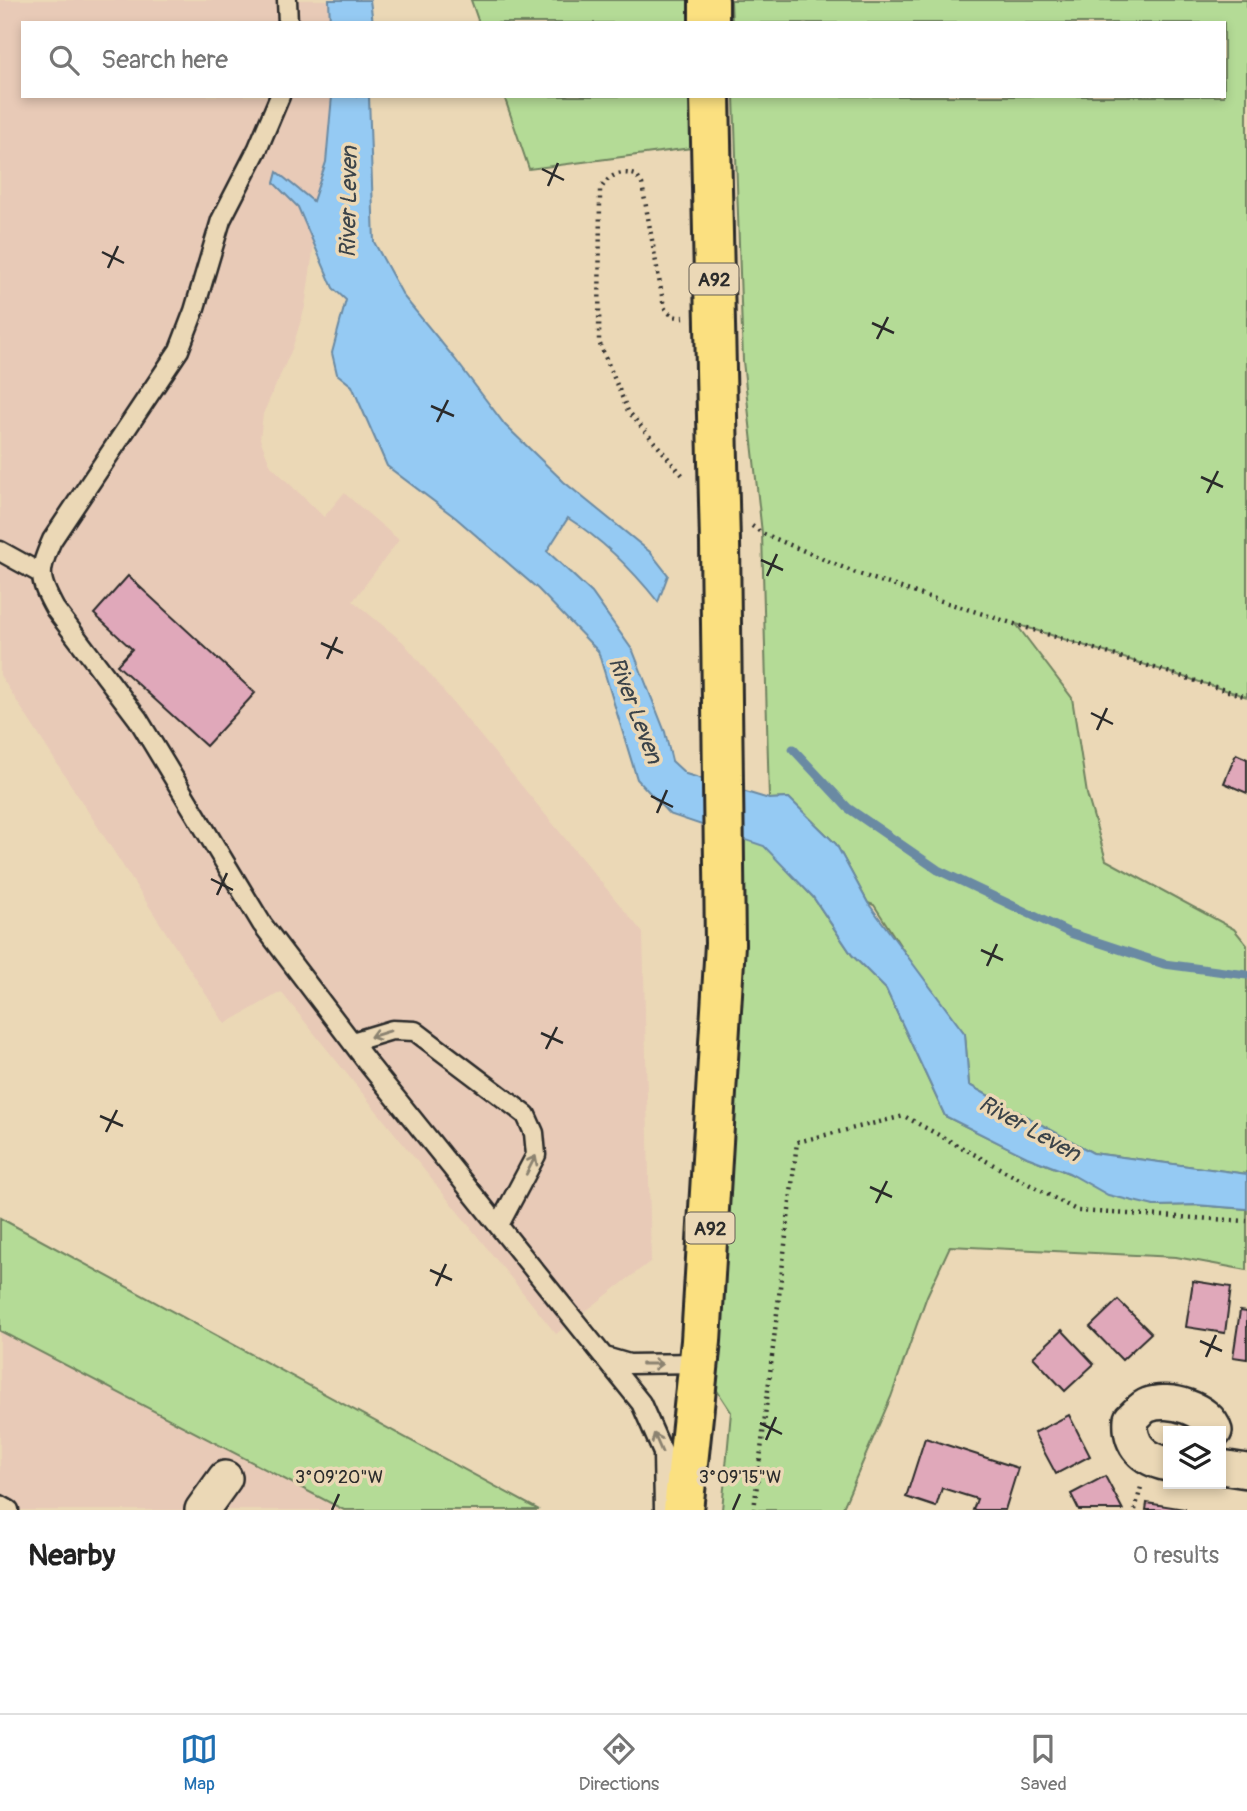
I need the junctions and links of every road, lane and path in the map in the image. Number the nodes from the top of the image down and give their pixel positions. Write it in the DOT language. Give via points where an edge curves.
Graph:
graph roads {
  1 [pos="287,0"];
  2 [pos="709,0"];
  3 [pos="288,21"];
  4 [pos="709,21"];
  5 [pos="279,98"];
  6 [pos="710,98"];
  7 [pos="691,314"];
  8 [pos="684,477"];
  9 [pos="762,533"];
  10 [pos="0,551"];
  11 [pos="40,573"];
  12 [pos="1247,697"];
  13 [pos="352,1042"];
  14 [pos="1247,1222"];
  15 [pos="499,1225"];
  16 [pos="605,1357"];
  17 [pos="699,1363"];
  18 [pos="1214,1426"];
  19 [pos="1163,1463"];
  20 [pos="225,1478"];
  21 [pos="0,1505"];
  22 [pos="9,1510"];
  23 [pos="202,1510"];
  24 [pos="664,1510"];
  25 [pos="683,1510"];
  26 [pos="754,1510"];
  1 -- 3 [label="lane"];
  2 -- 4 [label="highway"];
  5 -- 11 [label="lane" via="221,220 179,350 52,540"];
  6 -- 17 [label="highway, A92, bridge" via="725,944"];
  7 -- 8 [label="path" via="675,317 664,307 642,184 636,175 616,174 600,190 599,342 628,411"];
  9 -- 12 [label="path" via="856,573"];
  10 -- 11 [label="lane"];
  11 -- 13 [label="lane" via="55,609 138,719 262,923"];
  13 -- 15 [label="lane"];
  15 -- 13 [label="lane, one-way" via="536,1155 526,1115 415,1031 392,1030"];
  14 -- 26 [label="path" via="1078,1211 904,1116 797,1142"];
  15 -- 16 [label="lane"];
  16 -- 17 [label="lane, one-way" via="629,1364"];
  24 -- 16 [label="lane, one-way" via="663,1453 641,1403"];
  17 -- 25 [label="highway, A92"];
  18 -- 19 [label="street" via="1194,1410 1177,1404 1147,1405 1131,1419 1130,1433 1139,1451"];
  20 -- 23 [label="street"];
  21 -- 22 [label="lane"];
}
